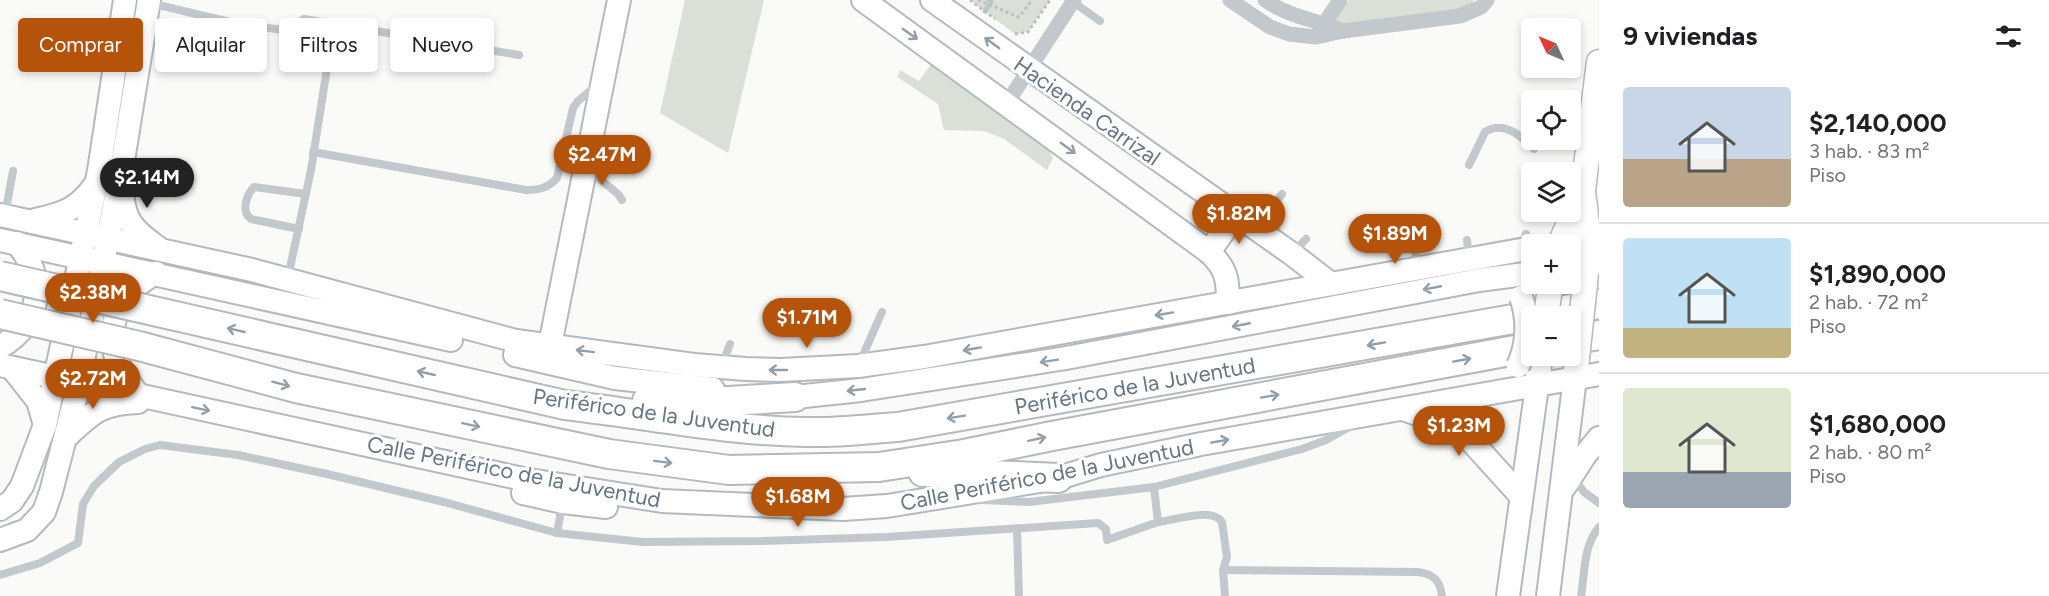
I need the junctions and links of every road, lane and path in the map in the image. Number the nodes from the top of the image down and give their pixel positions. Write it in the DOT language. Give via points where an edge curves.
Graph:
graph roads {
  1 [pos="125,0"];
  2 [pos="619,0"];
  3 [pos="863,0"];
  4 [pos="932,0"];
  5 [pos="970,0"];
  6 [pos="978,0"];
  7 [pos="1032,0"];
  8 [pos="1050,0"];
  9 [pos="1230,0"];
  10 [pos="1265,0"];
  11 [pos="1340,0"];
  12 [pos="149,1"];
  13 [pos="1073,1"];
  14 [pos="1486,1"];
  15 [pos="1100,21"];
  16 [pos="1000,23"];
  17 [pos="1323,23"];
  18 [pos="1008,29"];
  19 [pos="279,30"];
  20 [pos="378,31"];
  21 [pos="1343,31"];
  22 [pos="1316,37"];
  23 [pos="519,55"];
  24 [pos="1029,69"];
  25 [pos="326,72"];
  26 [pos="1598,75"];
  27 [pos="602,83"];
  28 [pos="109,103"];
  29 [pos="1007,103"];
  30 [pos="132,105"];
  31 [pos="1581,116"];
  32 [pos="1581,125"];
  33 [pos="1521,137"];
  34 [pos="313,152"];
  35 [pos="1468,165"];
  36 [pos="585,167"];
  37 [pos="12,171"];
  38 [pos="121,173"];
  39 [pos="96,184"];
  40 [pos="1589,185"];
  41 [pos="306,194"];
  42 [pos="1282,194"];
  43 [pos="1264,199"];
  44 [pos="622,200"];
  45 [pos="3,216"];
  46 [pos="1245,221"];
  47 [pos="27,222"];
  48 [pos="299,229"];
  49 [pos="85,234"];
  50 [pos="1565,234"];
  51 [pos="1594,238"];
  52 [pos="108,239"];
  53 [pos="9,241"];
  54 [pos="1521,245"];
  55 [pos="1416,246"];
  56 [pos="163,251"];
  57 [pos="1209,252"];
  58 [pos="1463,253"];
  59 [pos="81,257"];
  60 [pos="103,262"];
  61 [pos="1421,267"];
  62 [pos="156,273"];
  63 [pos="1521,274"];
  64 [pos="0,276"];
  65 [pos="1588,276"];
  66 [pos="1490,278"];
  67 [pos="288,279"];
  68 [pos="1331,284"];
  69 [pos="1388,297"];
  70 [pos="1228,303"];
  71 [pos="1524,306"];
  72 [pos="882,312"];
  73 [pos="0,314"];
  74 [pos="1581,318"];
  75 [pos="1599,335"];
  76 [pos="730,345"];
  77 [pos="0,347"];
  78 [pos="1581,352"];
  79 [pos="549,354"];
  80 [pos="1581,363"];
  81 [pos="858,366"];
  82 [pos="1521,366"];
  83 [pos="1530,366"];
  84 [pos="1533,366"];
  85 [pos="1574,366"];
  86 [pos="6,367"];
  87 [pos="722,368"];
  88 [pos="1599,374"];
  89 [pos="56,377"];
  90 [pos="79,383"];
  91 [pos="139,396"];
  92 [pos="795,397"];
  93 [pos="169,402"];
  94 [pos="571,405"];
  95 [pos="1401,409"];
  96 [pos="1370,415"];
  97 [pos="248,420"];
  98 [pos="45,425"];
  99 [pos="1599,438"];
  100 [pos="65,439"];
  101 [pos="879,466"];
  102 [pos="1566,476"];
  103 [pos="1058,478"];
  104 [pos="1154,487"];
  105 [pos="952,496"];
  106 [pos="1521,496"];
  107 [pos="563,502"];
  108 [pos="1599,503"];
  109 [pos="817,508"];
  110 [pos="0,509"];
  111 [pos="1158,522"];
  112 [pos="1599,527"];
  113 [pos="1017,528"];
  114 [pos="557,533"];
  115 [pos="0,540"];
  116 [pos="1223,570"];
  117 [pos="0,574"];
  118 [pos="1018,596"];
  119 [pos="1225,596"];
  120 [pos="1442,596"];
  121 [pos="1508,596"];
  122 [pos="1548,596"];
  123 [pos="1581,596"];
  1 -- 28 [label="main road"];
  2 -- 27 [label="main road"];
  3 -- 29 [label="main road, Hacienda Carrizal, one-way"];
  24 -- 4 [label="main road, Hacienda Carrizal, one-way"];
  5 -- 16 [label="path"];
  6 -- 7 [label="path" via="1019,17"];
  8 -- 18 [label="path" via="1028,32 1015,34"];
  9 -- 22 [label="street" via="1270,27"];
  10 -- 17 [label="street" via="1292,15"];
  11 -- 17 [label="street"];
  12 -- 19 [label="lane" via="230,22"];
  12 -- 30 [label="main road"];
  13 -- 15 [label="lane"];
  13 -- 24 [label="street"];
  14 -- 21 [label="street" via="1460,16"];
  17 -- 21 [label="street"];
  17 -- 22 [label="street"];
  20 -- 23 [label="lane"];
  21 -- 22 [label="street"];
  24 -- 29 [label="street"];
  24 -- 46 [label="main road, Hacienda Carrizal" via="1150,150"];
  25 -- 34 [label="lane"];
  26 -- 31 [label="main road"];
  27 -- 34 [label="lane" via="573,108 560,172 552,184 537,190"];
  27 -- 36 [label="main road"];
  28 -- 30 [label="main road"];
  28 -- 39 [label="main road"];
  29 -- 57 [label="main road, Hacienda Carrizal, one-way"];
  30 -- 38 [label="main road"];
  32 -- 40 [label="main road"];
  33 -- 35 [label="lane" via="1513,130 1489,129"];
  34 -- 41 [label="lane"];
  36 -- 44 [label="lane"];
  36 -- 79 [label="main road"];
  37 -- 45 [label="lane"];
  38 -- 52 [label="main road"];
  38 -- 56 [label="main road" via="122,199 135,232"];
  39 -- 47 [label="main road" via="69,211"];
  39 -- 49 [label="main road"];
  40 -- 50 [label="main road"];
  40 -- 51 [label="main road"];
  41 -- 48 [label="lane"];
  41 -- 48 [label="lane" via="254,187 245,210 251,219"];
  42 -- 46 [label="lane"];
  43 -- 46 [label="lane"];
  45 -- 47 [label="main road"];
  46 -- 57 [label="main road"];
  46 -- 68 [label="main road, Hacienda Carrizal" via="1299,246"];
  47 -- 49 [label="main road"];
  48 -- 67 [label="lane"];
  49 -- 52 [label="main road"];
  49 -- 59 [label="main road"];
  51 -- 65 [label="main road"];
  52 -- 56 [label="main road"];
  52 -- 60 [label="main road"];
  53 -- 59 [label="main road"];
  53 -- 77 [label="main road" via="28,257 37,292 26,326"];
  54 -- 58 [label="main road"];
  55 -- 61 [label="lane"];
  56 -- 67 [label="main road"];
  57 -- 70 [label="main road, Hacienda Carrizal" via="1223,267"];
  58 -- 61 [label="main road"];
  58 -- 66 [label="main road"];
  59 -- 60 [label="main road"];
  59 -- 89 [label="main road"];
  60 -- 62 [label="main road"];
  60 -- 90 [label="main road"];
  61 -- 68 [label="main road"];
  61 -- 69 [label="main road"];
  62 -- 79 [label="main road"];
  62 -- 91 [label="main road" via="129,291 114,320 114,352 119,367"];
  63 -- 66 [label="main road"];
  94 -- 64 [label="highway, Periférico de la Juventud, one-way, bridge"];
  65 -- 74 [label="main road, bridge"];
  65 -- 94 [label="highway, Periférico de la Juventud, one-way" via="898,427 808,432 761,430"];
  66 -- 69 [label="main road, one-way"];
  66 -- 71 [label="main road, bridge" via="1510,286"];
  67 -- 79 [label="main road"];
  68 -- 70 [label="main road"];
  69 -- 92 [label="main road, one-way" via="1066,358"];
  70 -- 81 [label="main road, one-way"];
  72 -- 81 [label="lane"];
  73 -- 101 [label="highway, Periférico de la Juventud, one-way, bridge" via="307,390 609,454 729,470"];
  75 -- 78 [label="highway"];
  76 -- 87 [label="lane"];
  87 -- 79 [label="main road, one-way" via="694,360"];
  79 -- 92 [label="main road" via="615,378"];
  80 -- 88 [label="main road"];
  81 -- 87 [label="main road, one-way"];
  101 -- 82 [label="highway, Periférico de la Juventud, one-way"];
  83 -- 95 [label="main road, Calle Periférico de la Juventud" via="1494,392"];
  84 -- 106 [label="main road"];
  85 -- 102 [label="main road"];
  86 -- 89 [label="main road, Calle Periférico de la Juventud"];
  86 -- 98 [label="main road" via="38,401"];
  89 -- 90 [label="main road, Calle Periférico de la Juventud"];
  89 -- 98 [label="main road"];
  90 -- 91 [label="main road, Calle Periférico de la Juventud"];
  90 -- 100 [label="main road"];
  91 -- 93 [label="main road, Calle Periférico de la Juventud"];
  92 -- 94 [label="highway"];
  93 -- 97 [label="main road, Calle Periférico de la Juventud, one-way"];
  93 -- 100 [label="main road" via="107,405 87,417"];
  95 -- 96 [label="main road, Calle Periférico de la Juventud"];
  95 -- 106 [label="main road" via="1443,423 1472,442"];
  103 -- 96 [label="main road, Calle Periférico de la Juventud, one-way" via="1201,444"];
  96 -- 104 [label="lane" via="1302,449"];
  97 -- 107 [label="main road" via="294,443"];
  97 -- 109 [label="main road, Calle Periférico de la Juventud" via="523,479 622,495 663,501"];
  98 -- 110 [label="main road" via="22,486 12,501"];
  99 -- 102 [label="main road"];
  100 -- 115 [label="main road" via="44,512 27,531"];
  101 -- 103 [label="highway"];
  102 -- 108 [label="lane"];
  102 -- 122 [label="main road"];
  103 -- 105 [label="main road, Calle Periférico de la Juventud"];
  104 -- 105 [label="lane" via="1013,503"];
  104 -- 111 [label="lane"];
  105 -- 109 [label="main road, Calle Periférico de la Juventud" via="887,506"];
  106 -- 121 [label="main road"];
  107 -- 109 [label="main road" via="668,515 759,520"];
  107 -- 114 [label="lane"];
  111 -- 113 [label="lane" via="1107,540 1106,529 1098,523"];
  111 -- 116 [label="lane" via="1207,514 1220,518 1227,557"];
  112 -- 123 [label="lane" via="1588,547"];
  113 -- 114 [label="lane" via="762,541 643,542"];
  113 -- 118 [label="lane"];
  114 -- 117 [label="lane" via="327,474 238,455 160,445 119,462 94,486 83,504 78,543 40,563"];
  116 -- 119 [label="lane"];
  116 -- 120 [label="lane" via="1418,572 1437,580"];
}
